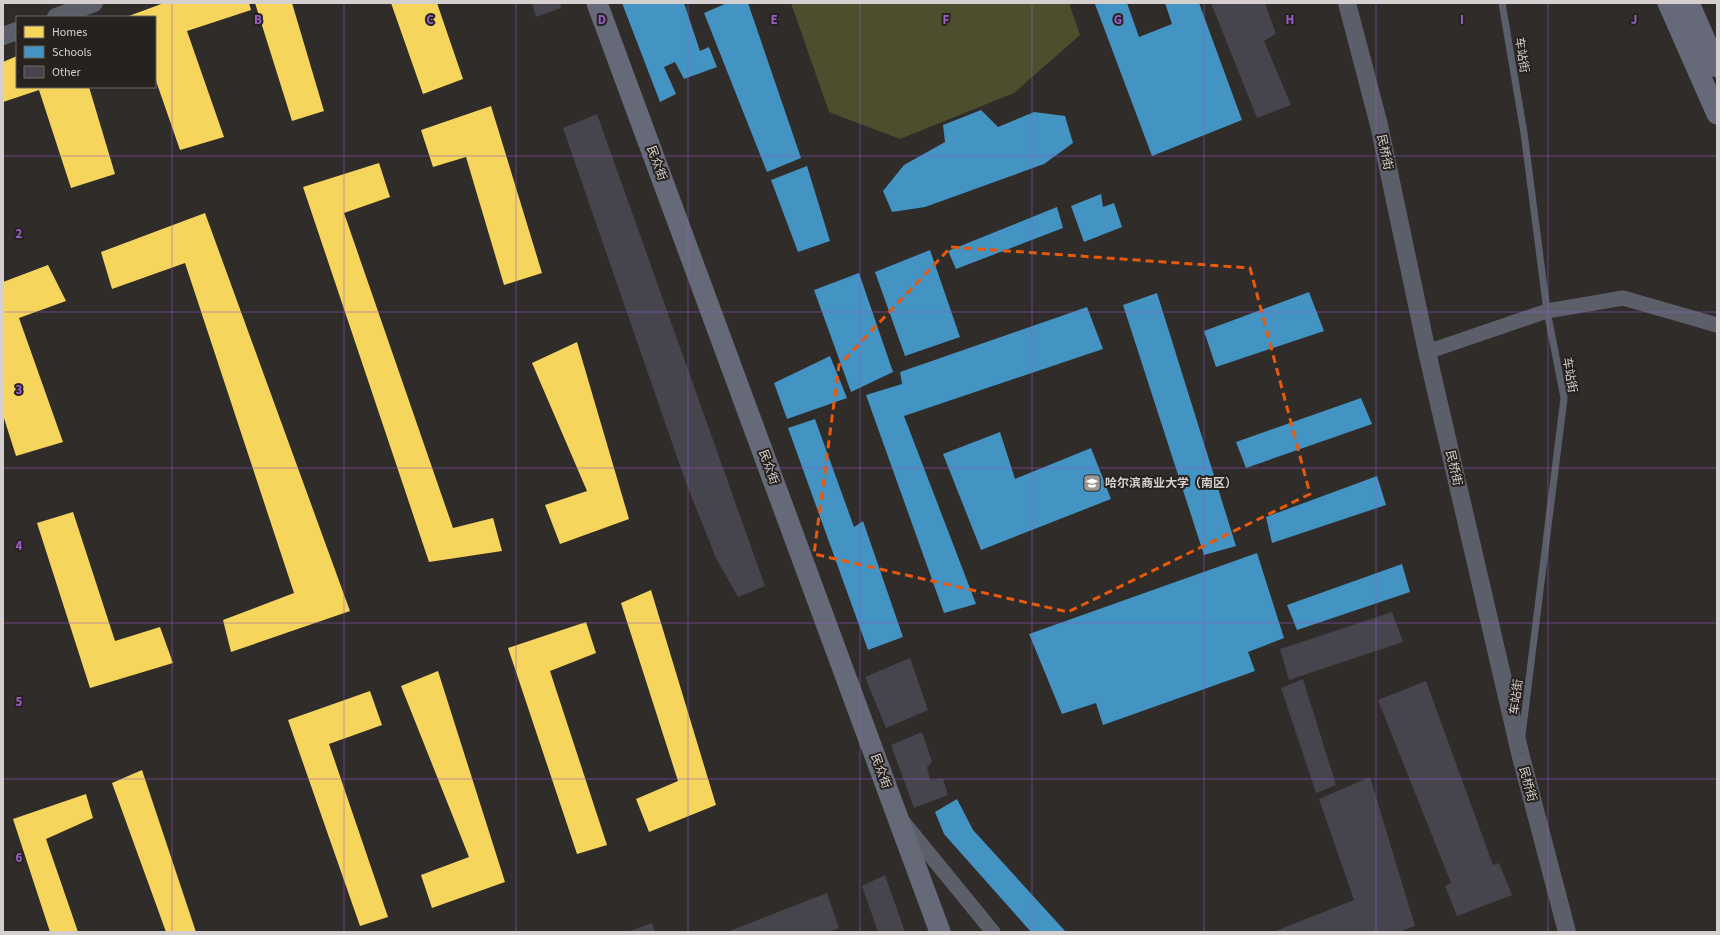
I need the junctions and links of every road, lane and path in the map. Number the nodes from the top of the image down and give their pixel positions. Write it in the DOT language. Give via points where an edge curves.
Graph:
graph roads {
  1 [pos="94,3"];
  2 [pos="597,3"];
  3 [pos="1348,3"];
  4 [pos="1502,3"];
  5 [pos="1668,3"];
  6 [pos="1689,3"];
  7 [pos="59,16"];
  8 [pos="16,31"];
  9 [pos="3,36"];
  10 [pos="1717,66"];
  11 [pos="1717,114"];
  12 [pos="1547,311"];
  13 [pos="1717,326"];
  14 [pos="1427,352"];
  15 [pos="1520,753"];
  16 [pos="897,813"];
  17 [pos="940,932"];
  18 [pos="993,932"];
  19 [pos="1567,932"];
  1 -- 7 [label="street"];
  2 -- 16 [label="main road, 民众街"];
  3 -- 14 [label="street, 民桥街" via="1379,125"];
  4 -- 12 [label="lane, 车站街" via="1524,133"];
  5 -- 11 [label="main road"];
  6 -- 10 [label="main road"];
  8 -- 9 [label="street"];
  12 -- 13 [label="street" via="1623,298"];
  12 -- 14 [label="street"];
  12 -- 15 [label="lane, 车站街" via="1564,398"];
  14 -- 15 [label="street, 民桥街"];
  15 -- 19 [label="street, 民桥街"];
  16 -- 17 [label="main road, 民众街"];
  16 -- 18 [label="street"];
}
